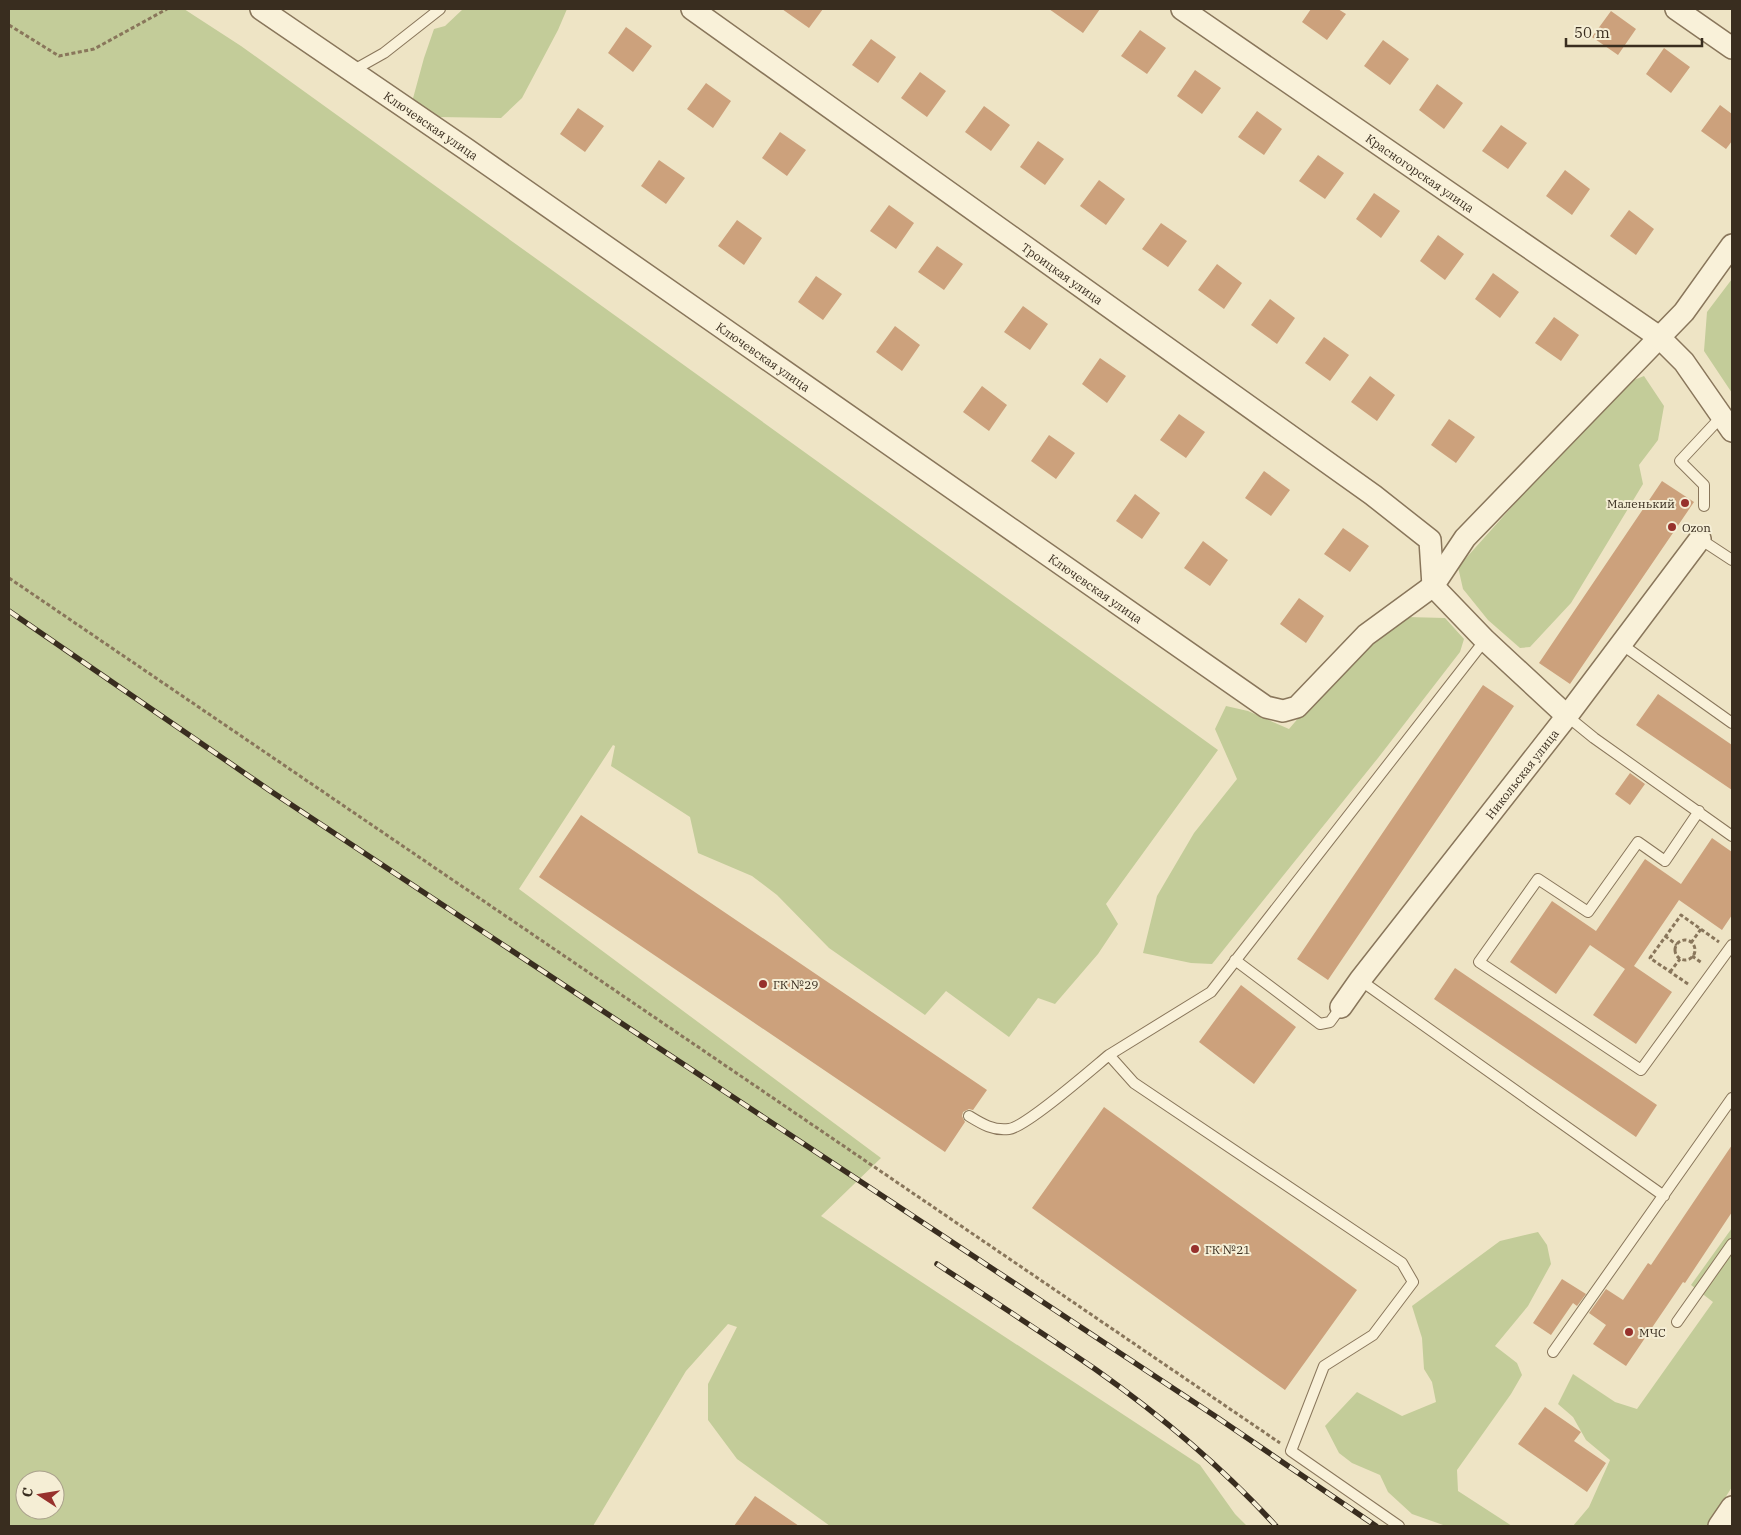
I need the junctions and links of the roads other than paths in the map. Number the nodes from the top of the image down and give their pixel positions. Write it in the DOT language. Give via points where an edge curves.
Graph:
graph roads {
  1 [pos="261,9"];
  2 [pos="440,9"];
  3 [pos="692,9"];
  4 [pos="1182,9"];
  5 [pos="1676,9"];
  6 [pos="1732,48"];
  7 [pos="352,71"];
  8 [pos="1732,245"];
  9 [pos="1659,337"];
  10 [pos="1727,424"];
  11 [pos="1704,506"];
  12 [pos="1700,539"];
  13 [pos="1732,560"];
  14 [pos="1433,586"];
  15 [pos="1484,640"];
  16 [pos="1621,644"];
  17 [pos="1567,716"];
  18 [pos="1732,723"];
  19 [pos="1699,811"];
  20 [pos="1732,836"];
  21 [pos="1731,947"];
  22 [pos="1235,960"];
  23 [pos="1360,980"];
  24 [pos="1341,1007"];
  25 [pos="1109,1055"];
  26 [pos="1732,1098"];
  27 [pos="969,1116"];
  28 [pos="1664,1196"];
  29 [pos="1732,1244"];
  30 [pos="1676,1322"];
  31 [pos="1553,1352"];
  32 [pos="1732,1507"];
  33 [pos="1399,1526"];
  34 [pos="1719,1526"];
  1 -- 7 [label="street, Ключевская улица"];
  2 -- 7 [label="lane" via="384,53"];
  3 -- 14 [label="street, Троицкая улица" via="1373,495 1430,540"];
  4 -- 9 [label="street, Красногорская улица"];
  5 -- 6 [label="street"];
  7 -- 14 [label="street, Ключевская улица" via="1266,707 1283,711 1297,707 1366,635"];
  8 -- 9 [label="street" via="1684,312"];
  9 -- 10 [label="street, Красногорская улица" via="1684,362"];
  9 -- 14 [label="street" via="1465,538"];
  10 -- 11 [label="lane" via="1680,461 1704,485"];
  12 -- 13 [label="lane"];
  12 -- 16 [label="street, Никольская улица"];
  14 -- 15 [label="street"];
  15 -- 17 [label="street"];
  15 -- 22 [label="lane"];
  16 -- 17 [label="street, Никольская улица"];
  16 -- 18 [label="lane"];
  17 -- 19 [label="lane"];
  17 -- 23 [label="street, Никольская улица"];
  19 -- 20 [label="lane"];
  19 -- 21 [label="lane" via="1665,861 1638,842 1588,912 1538,879 1479,962 1641,1070"];
  22 -- 24 [label="lane" via="1320,1024 1330,1022"];
  22 -- 25 [label="lane" via="1210,992"];
  23 -- 24 [label="street, Никольская улица"];
  23 -- 28 [label="lane"];
  25 -- 27 [label="lane" via="1037,1113 1011,1129 988,1128"];
  25 -- 33 [label="lane" via="1134,1083 1402,1263 1413,1282 1373,1336 1324,1366 1291,1451"];
  26 -- 28 [label="lane"];
  28 -- 31 [label="lane"];
  29 -- 30 [label="lane"];
  32 -- 34 [label="street"];
}
